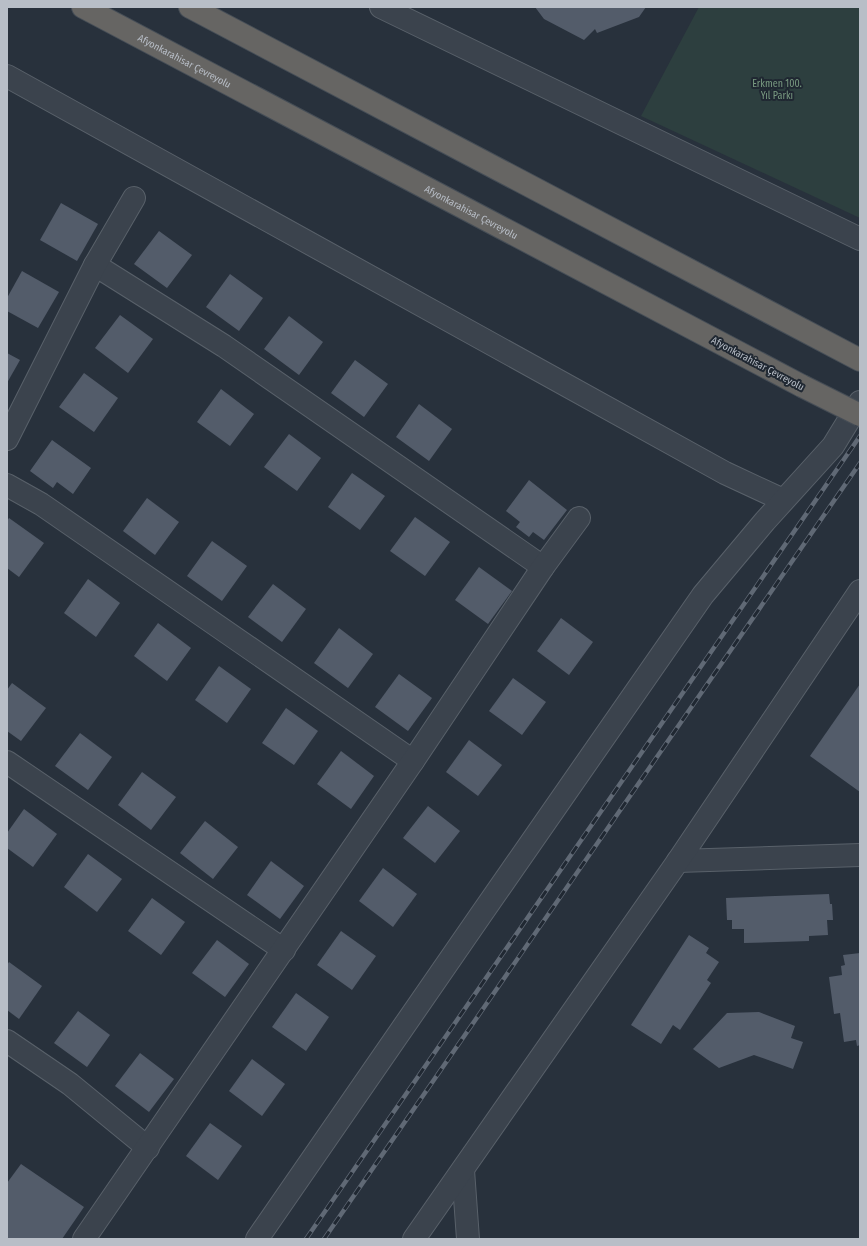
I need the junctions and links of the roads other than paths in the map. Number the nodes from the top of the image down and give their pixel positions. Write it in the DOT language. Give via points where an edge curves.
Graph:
graph roads {
  1 [pos="83,7"];
  2 [pos="190,7"];
  3 [pos="381,7"];
  4 [pos="7,76"];
  5 [pos="134,198"];
  6 [pos="860,239"];
  7 [pos="95,265"];
  8 [pos="860,360"];
  9 [pos="860,402"];
  10 [pos="860,415"];
  11 [pos="7,439"];
  12 [pos="7,485"];
  13 [pos="783,500"];
  14 [pos="579,518"];
  15 [pos="543,568"];
  16 [pos="860,591"];
  17 [pos="414,761"];
  18 [pos="7,762"];
  19 [pos="860,855"];
  20 [pos="678,861"];
  21 [pos="284,950"];
  22 [pos="7,1041"];
  23 [pos="148,1148"];
  24 [pos="463,1170"];
  25 [pos="84,1239"];
  26 [pos="257,1239"];
  27 [pos="414,1239"];
  28 [pos="468,1239"];
  1 -- 10 [label="highway, Afyonkarahisar Çevreyolu, bridge"];
  2 -- 8 [label="highway"];
  3 -- 6 [label="street"];
  4 -- 13 [label="street" via="725,473"];
  5 -- 7 [label="street"];
  7 -- 11 [label="street"];
  7 -- 15 [label="street" via="224,346"];
  9 -- 13 [label="street" via="833,446"];
  12 -- 17 [label="street" via="41,504"];
  13 -- 26 [label="street" via="703,595"];
  14 -- 15 [label="street"];
  15 -- 17 [label="street"];
  16 -- 20 [label="street"];
  17 -- 21 [label="street"];
  18 -- 21 [label="street"];
  19 -- 20 [label="street"];
  20 -- 24 [label="street"];
  21 -- 23 [label="street"];
  22 -- 23 [label="street" via="70,1084"];
  23 -- 25 [label="street"];
  24 -- 27 [label="street"];
  24 -- 28 [label="street"];
}
